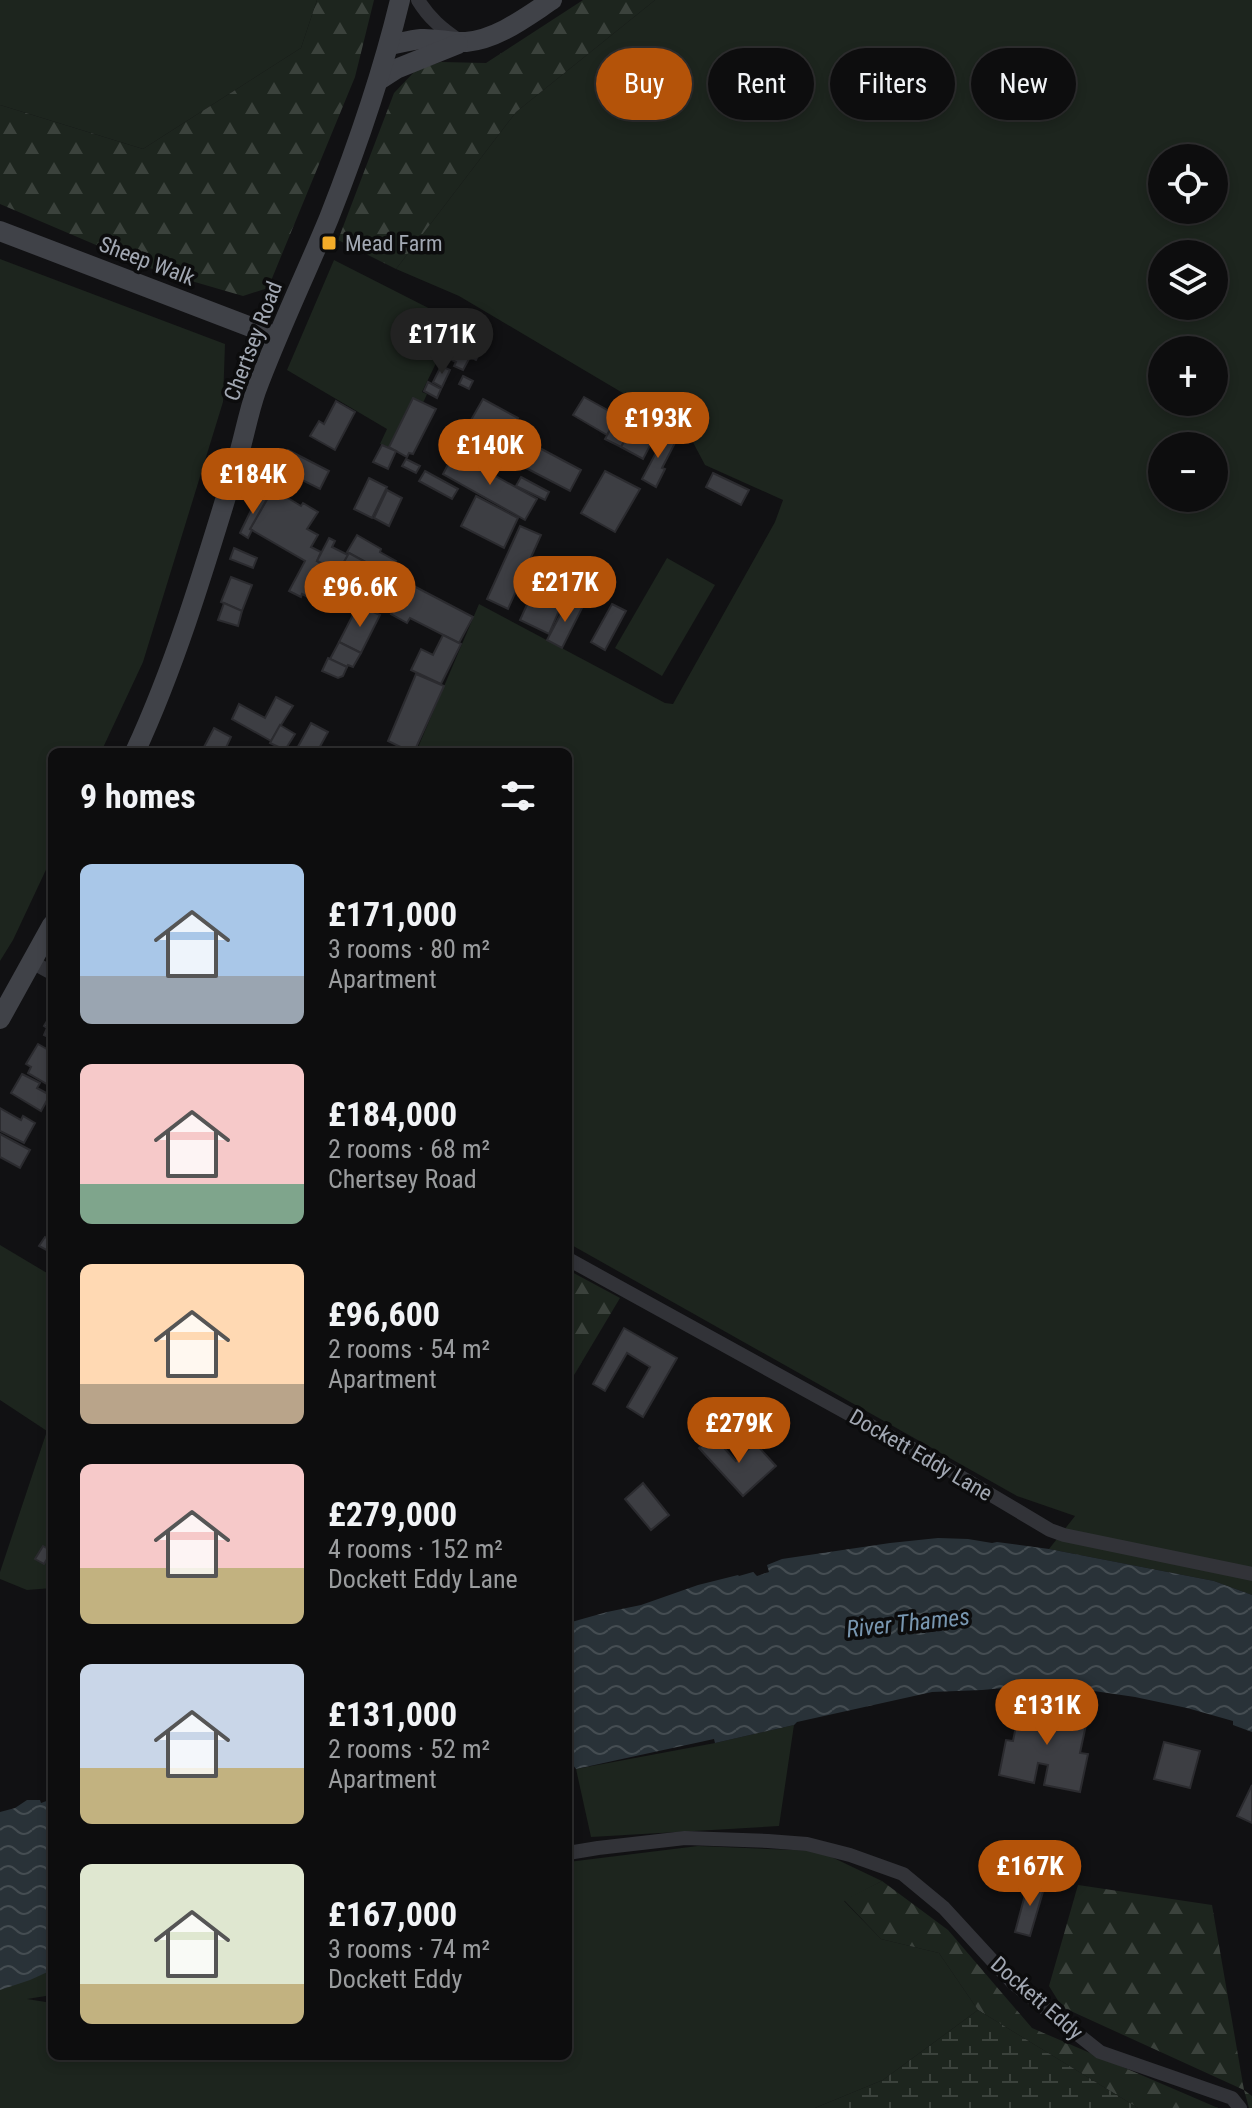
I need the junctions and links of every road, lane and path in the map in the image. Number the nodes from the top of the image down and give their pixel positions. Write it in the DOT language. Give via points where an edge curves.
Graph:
graph roads {
  1 [pos="400,0"];
  2 [pos="418,0"];
  3 [pos="552,0"];
  4 [pos="461,42"];
  5 [pos="389,45"];
  6 [pos="379,80"];
  7 [pos="0,231"];
  8 [pos="277,337"];
  9 [pos="137,748"];
  10 [pos="48,932"];
  11 [pos="32,962"];
  12 [pos="48,971"];
  13 [pos="0,1019"];
  14 [pos="572,1261"];
  15 [pos="1252,1574"];
  16 [pos="572,1852"];
  17 [pos="1240,2108"];
  1 -- 5 [label="main road, Chertsey Road"];
  2 -- 4 [label="street" via="427,15"];
  3 -- 4 [label="main road" via="496,34"];
  4 -- 5 [label="main road" via="423,39"];
  4 -- 6 [label="main road"];
  5 -- 6 [label="main road, Chertsey Road"];
  6 -- 8 [label="main road, Chertsey Road" via="328,220"];
  7 -- 8 [label="main road, Sheep Walk"];
  8 -- 9 [label="main road, Chertsey Road" via="177,650"];
  10 -- 11 [label="main road"];
  11 -- 12 [label="street"];
  11 -- 13 [label="main road"];
  14 -- 15 [label="street, Dockett Eddy Lane" via="1050,1530"];
  16 -- 17 [label="street, Dockett Eddy" via="685,1838 768,1841 807,1844 903,1874 944,1908 1012,1982 1100,2052 1232,2098"];
}
